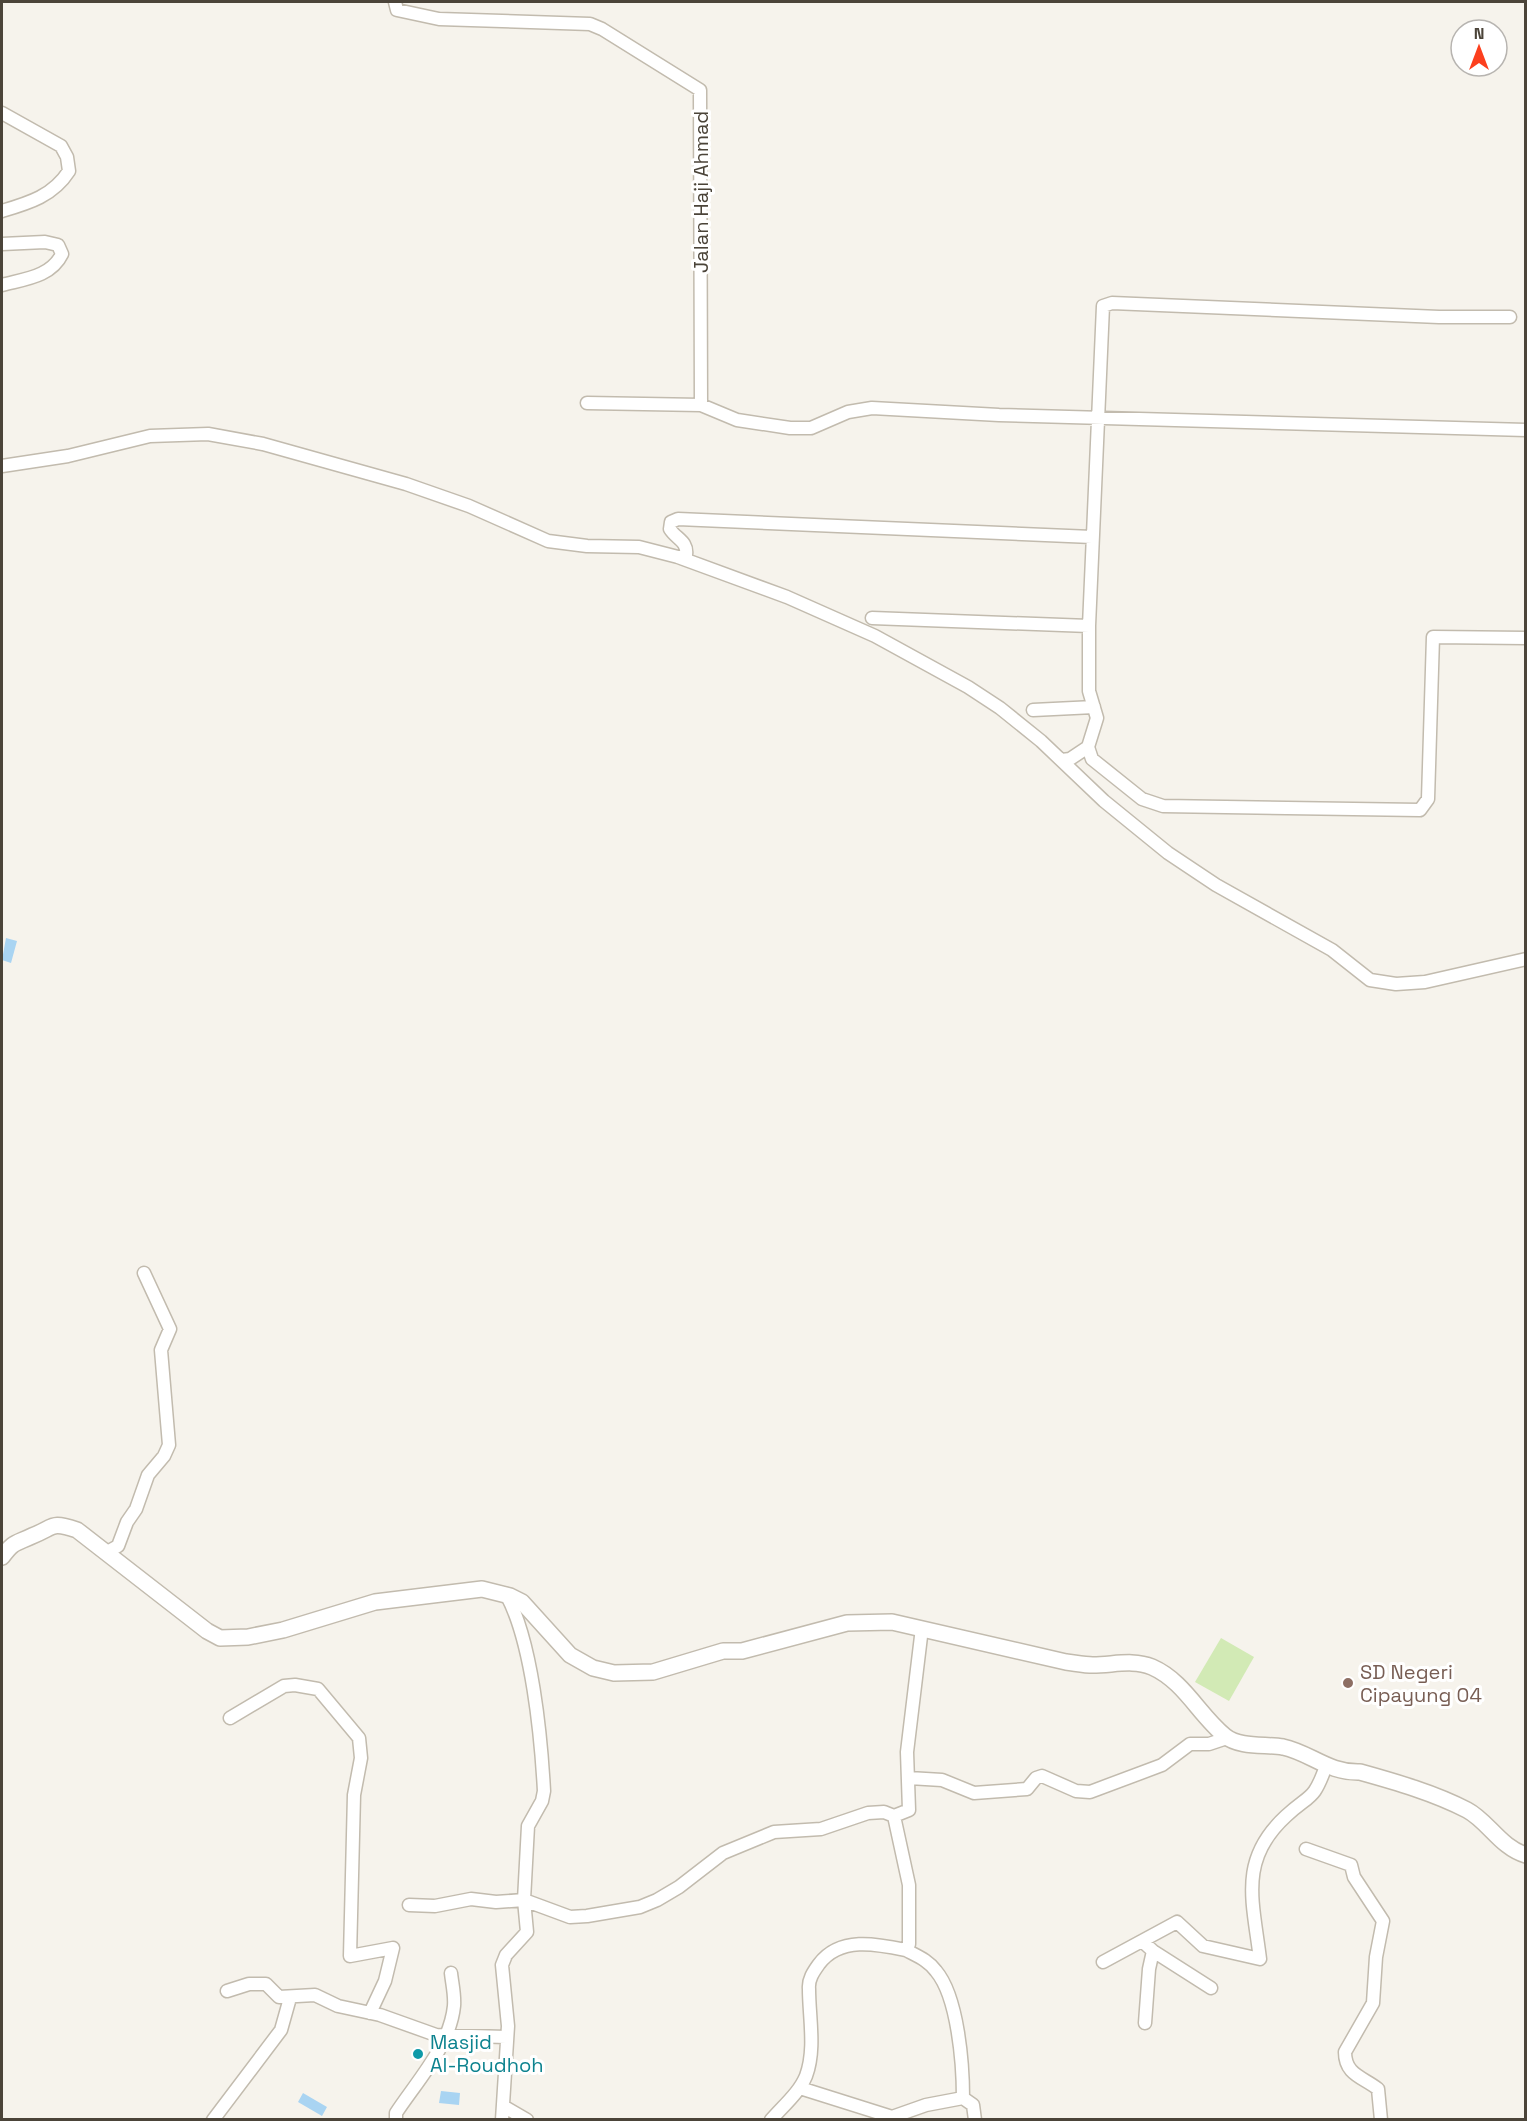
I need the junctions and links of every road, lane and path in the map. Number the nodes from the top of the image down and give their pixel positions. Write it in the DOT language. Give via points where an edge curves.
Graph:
graph roads {
  1 [pos="395,2"];
  2 [pos="2,113"];
  3 [pos="2,211"];
  4 [pos="2,244"];
  5 [pos="2,285"];
  6 [pos="1510,317"];
  7 [pos="587,402"];
  8 [pos="701,405"];
  9 [pos="1096,417"];
  10 [pos="1526,430"];
  11 [pos="2,466"];
  12 [pos="1092,537"];
  13 [pos="678,557"];
  14 [pos="872,618"];
  15 [pos="1089,626"];
  16 [pos="1526,638"];
  17 [pos="1094,707"];
  18 [pos="1033,710"];
  19 [pos="1089,747"];
  20 [pos="1062,760"];
  21 [pos="1526,959"];
  22 [pos="144,1273"];
  23 [pos="107,1552"];
  24 [pos="2,1557"];
  25 [pos="506,1594"];
  26 [pos="922,1628"];
  27 [pos="230,1718"];
  28 [pos="1227,1738"];
  29 [pos="1326,1766"];
  30 [pos="909,1778"];
  31 [pos="894,1816"];
  32 [pos="1306,1849"];
  33 [pos="1526,1855"];
  34 [pos="524,1900"];
  35 [pos="408,1905"];
  36 [pos="1142,1941"];
  37 [pos="906,1950"];
  38 [pos="1153,1951"];
  39 [pos="1103,1962"];
  40 [pos="451,1973"];
  41 [pos="1211,1988"];
  42 [pos="227,1991"];
  43 [pos="290,1998"];
  44 [pos="370,2013"];
  45 [pos="1145,2023"];
  46 [pos="444,2036"];
  47 [pos="506,2037"];
  48 [pos="800,2088"];
  49 [pos="963,2098"];
  50 [pos="503,2106"];
  51 [pos="213,2120"];
  52 [pos="396,2120"];
  53 [pos="502,2120"];
  54 [pos="527,2120"];
  55 [pos="771,2120"];
  56 [pos="975,2120"];
  57 [pos="1381,2120"];
  1 -- 8 [label="street, Jalan Haji Ahmad" via="397,10 427,18 590,24 700,90"];
  2 -- 3 [label="street" via="61,146 69,171 60,184 36,201"];
  4 -- 5 [label="street" via="45,242 58,245 62,255 57,265 39,275"];
  6 -- 9 [label="street" via="1107,304 1100,310"];
  7 -- 8 [label="street"];
  8 -- 9 [label="street" via="737,420 790,428 811,428 848,412 872,408"];
  9 -- 10 [label="street"];
  9 -- 12 [label="street"];
  11 -- 13 [label="street" via="68,456 142,437 208,434 263,444 381,476 453,499 548,541 639,547"];
  12 -- 13 [label="street" via="678,519 670,522 670,529 687,550 686,555"];
  12 -- 15 [label="street"];
  13 -- 20 [label="street" via="787,597 893,645 1000,708"];
  14 -- 15 [label="street"];
  15 -- 17 [label="street" via="1089,691"];
  16 -- 19 [label="street" via="1433,636 1428,799 1420,810 1156,805 1142,799 1092,759"];
  17 -- 18 [label="street"];
  17 -- 19 [label="street" via="1096,726"];
  19 -- 20 [label="street"];
  20 -- 21 [label="street" via="1104,801 1168,853 1216,885 1332,950 1370,980 1396,984 1425,982"];
  22 -- 23 [label="street" via="170,1329 160,1350 169,1445 148,1475 118,1546"];
  23 -- 24 [label="street" via="77,1530 58,1525 17,1540"];
  23 -- 25 [label="street" via="220,1638 283,1630 383,1600 456,1591"];
  25 -- 26 [label="street" via="527,1606 578,1661 625,1674 653,1672 723,1651 742,1651 847,1623 892,1622"];
  25 -- 34 [label="street" via="516,1612 538,1717 542,1765 542,1801 528,1826"];
  26 -- 28 [label="street" via="1066,1662 1149,1666 1172,1679"];
  26 -- 30 [label="street" via="909,1724"];
  27 -- 44 [label="street" via="284,1686 295,1685 318,1689 359,1737 350,1956 393,1948 385,1981"];
  28 -- 29 [label="street" via="1290,1749"];
  28 -- 30 [label="street" via="1209,1744 1190,1744 1161,1765 1085,1792 1042,1776 1028,1789 974,1793 942,1780"];
  29 -- 33 [label="street" via="1380,1777 1461,1807"];
  29 -- 36 [label="street" via="1316,1793 1269,1833 1255,1859 1252,1878 1260,1959 1203,1946 1177,1922"];
  30 -- 31 [label="street" via="909,1810"];
  31 -- 34 [label="street" via="868,1813 821,1829 774,1832 723,1853 672,1892 645,1905 575,1917"];
  31 -- 37 [label="street" via="909,1885 910,1941"];
  32 -- 57 [label="street" via="1351,1865 1354,1877 1383,1921 1373,2003 1345,2060 1349,2071 1378,2089"];
  34 -- 35 [label="street" via="471,1899 435,1906"];
  34 -- 47 [label="street" via="527,1932 502,1965 508,2012"];
  36 -- 38 [label="street"];
  36 -- 39 [label="street"];
  37 -- 48 [label="street" via="860,1943 840,1948 823,1959 813,1972 808,1988 811,2042 806,2076"];
  37 -- 49 [label="street" via="933,1967 950,1997"];
  38 -- 41 [label="street"];
  38 -- 45 [label="street"];
  40 -- 46 [label="street" via="454,2004"];
  42 -- 43 [label="street" via="249,1984 266,1984 279,1997"];
  43 -- 44 [label="street" via="315,1995 338,2006"];
  43 -- 51 [label="street" via="280,2030"];
  44 -- 46 [label="street"];
  46 -- 47 [label="street"];
  46 -- 52 [label="street" via="416,2088 396,2113"];
  47 -- 50 [label="street"];
  48 -- 49 [label="street" via="892,2117"];
  48 -- 55 [label="street"];
  49 -- 56 [label="street" via="973,2105"];
  50 -- 53 [label="street"];
  50 -- 54 [label="street"];
}
